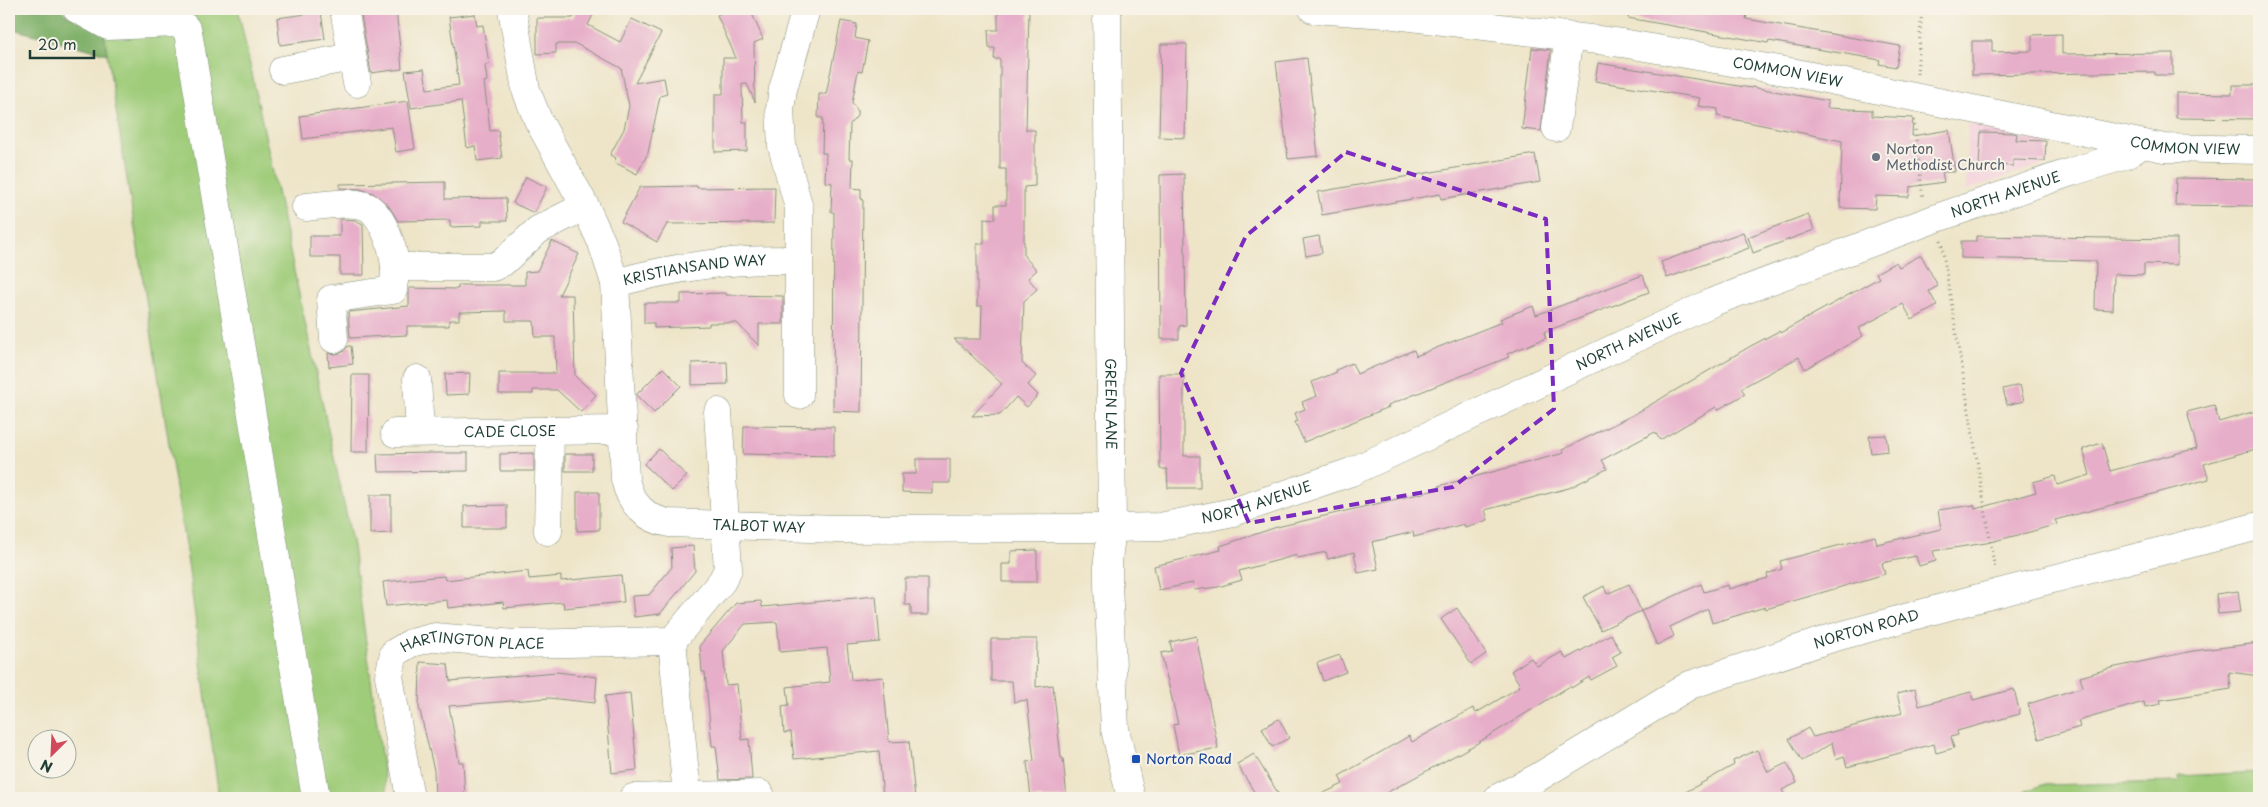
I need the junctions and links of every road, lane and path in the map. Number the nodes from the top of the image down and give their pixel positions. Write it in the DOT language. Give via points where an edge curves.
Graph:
graph roads {
  1 [pos="77,9"];
  2 [pos="344,9"];
  3 [pos="512,9"];
  4 [pos="806,9"];
  5 [pos="1107,9"];
  6 [pos="1313,9"];
  7 [pos="1922,9"];
  8 [pos="1569,37"];
  9 [pos="352,57"];
  10 [pos="283,70"];
  11 [pos="357,83"];
  12 [pos="1914,96"];
  13 [pos="1556,128"];
  14 [pos="2143,144"];
  15 [pos="2259,150"];
  16 [pos="585,206"];
  17 [pos="306,207"];
  18 [pos="1934,219"];
  19 [pos="798,260"];
  20 [pos="394,278"];
  21 [pos="615,282"];
  22 [pos="334,339"];
  23 [pos="417,380"];
  24 [pos="799,395"];
  25 [pos="718,412"];
  26 [pos="550,430"];
  27 [pos="624,430"];
  28 [pos="726,526"];
  29 [pos="2259,526"];
  30 [pos="1112,528"];
  31 [pos="548,531"];
  32 [pos="1999,592"];
  33 [pos="672,641"];
  34 [pos="687,795"];
  35 [pos="316,798"];
  36 [pos="410,798"];
  37 [pos="633,798"];
  38 [pos="761,798"];
  39 [pos="1131,798"];
  40 [pos="1498,798"];
  1 -- 35 [label="street" via="108,26 176,23 188,32"];
  2 -- 9 [label="street"];
  3 -- 16 [label="street, KRISTIANSAND WAY" via="526,90 538,120"];
  4 -- 19 [label="street" via="780,109 782,146 799,208"];
  5 -- 30 [label="street, GREEN LANE"];
  6 -- 8 [label="street, COMMON VIEW" via="1387,14"];
  7 -- 12 [label="path"];
  8 -- 12 [label="street, COMMON VIEW" via="1622,43"];
  8 -- 13 [label="street"];
  9 -- 10 [label="street"];
  9 -- 11 [label="street"];
  12 -- 14 [label="street, COMMON VIEW"];
  12 -- 18 [label="path" via="1924,204"];
  14 -- 15 [label="street, COMMON VIEW" via="2189,150"];
  14 -- 18 [label="street, NORTH AVENUE" via="2126,155"];
  16 -- 20 [label="street" via="538,230 503,262 492,267"];
  16 -- 21 [label="street, KRISTIANSAND WAY"];
  17 -- 20 [label="street" via="363,205 378,216 387,236"];
  18 -- 30 [label="street, NORTH AVENUE" via="1713,302 1350,472 1233,512 1160,526"];
  18 -- 32 [label="path" via="1940,234"];
  19 -- 21 [label="street, KRISTIANSAND WAY" via="724,261"];
  19 -- 24 [label="street"];
  20 -- 22 [label="street" via="331,299"];
  21 -- 27 [label="street, TALBOT WAY"];
  23 -- 26 [label="street, CADE CLOSE" via="408,432"];
  25 -- 28 [label="street"];
  26 -- 27 [label="street, CADE CLOSE"];
  26 -- 31 [label="street"];
  27 -- 28 [label="street, TALBOT WAY" via="625,479 628,492 641,510 669,524"];
  28 -- 30 [label="street, TALBOT WAY"];
  28 -- 33 [label="street" via="728,569 722,581"];
  29 -- 32 [label="street, NORTON ROAD"];
  30 -- 39 [label="street, GREEN LANE" via="1108,568 1115,729"];
  32 -- 40 [label="street, NORTON ROAD" via="1832,638 1690,686"];
  33 -- 34 [label="street"];
  33 -- 36 [label="street, HARTINGTON PLACE" via="514,644 435,637 411,643 394,653 389,676"];
  34 -- 37 [label="street"];
  34 -- 38 [label="street" via="760,794"];
}
